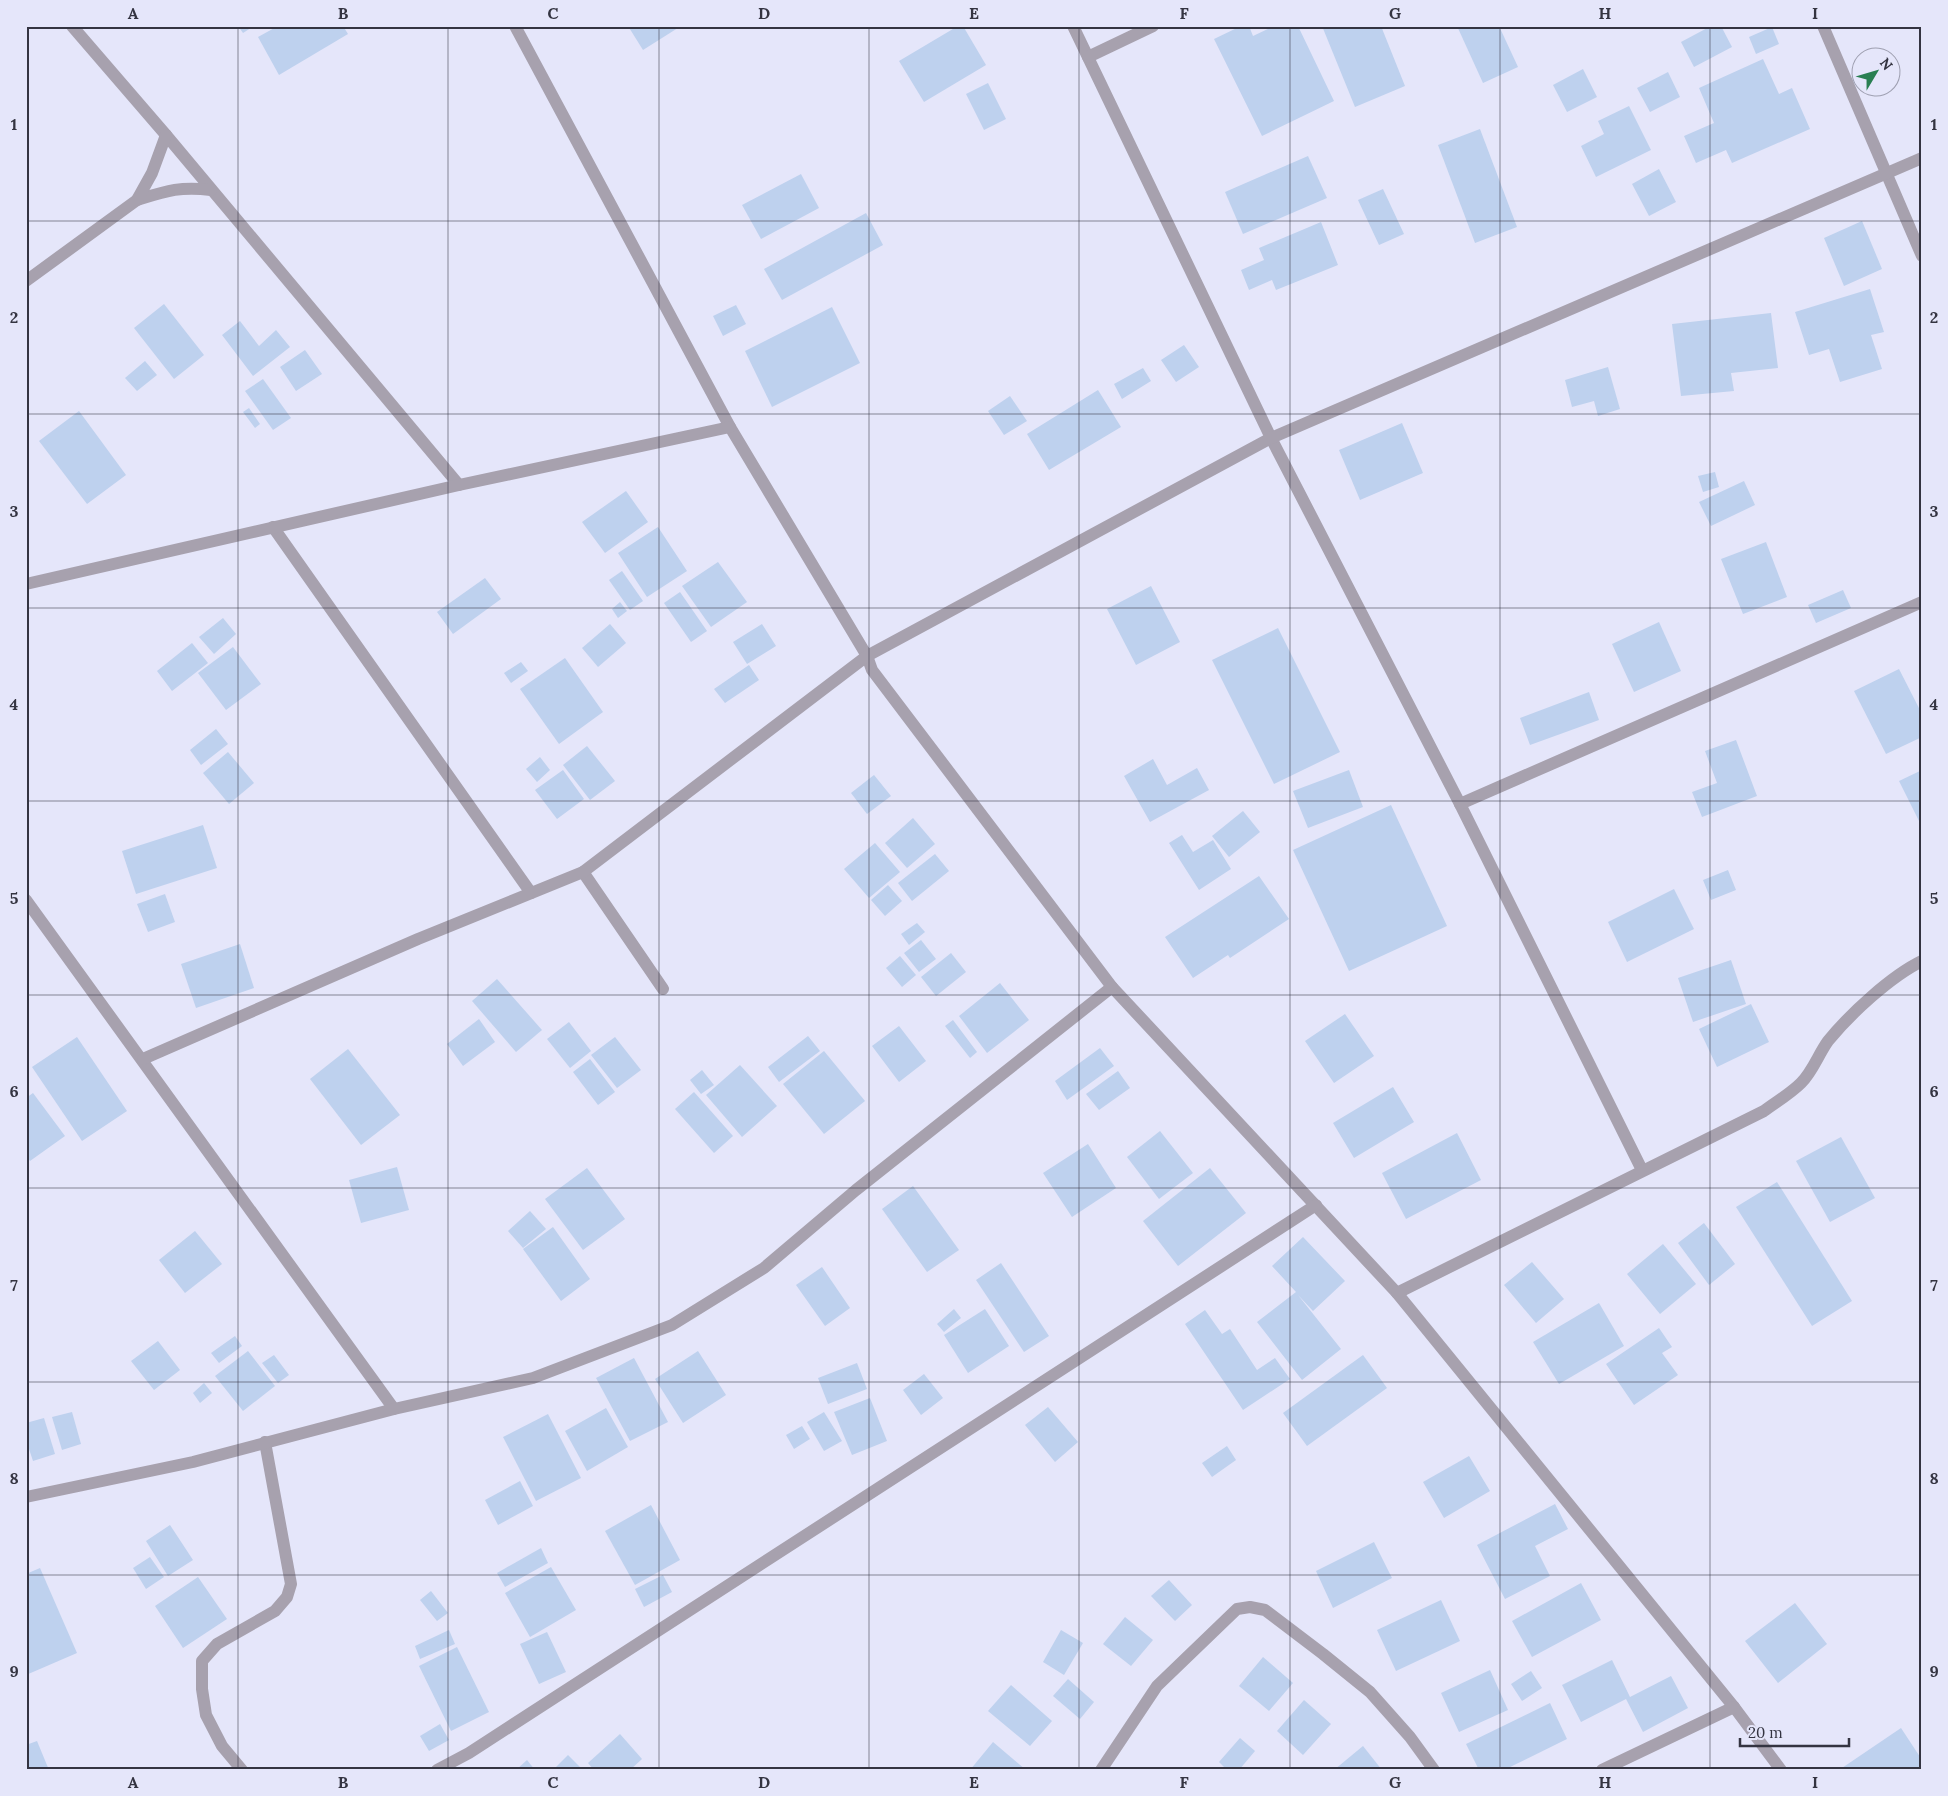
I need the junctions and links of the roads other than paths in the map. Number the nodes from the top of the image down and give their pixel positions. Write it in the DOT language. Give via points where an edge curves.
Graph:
graph roads {
  1 [pos="72,26"];
  2 [pos="515,26"];
  3 [pos="1073,26"];
  4 [pos="1153,26"];
  5 [pos="1823,26"];
  6 [pos="1088,56"];
  7 [pos="166,135"];
  8 [pos="1922,158"];
  9 [pos="1886,174"];
  10 [pos="211,190"];
  11 [pos="137,200"];
  12 [pos="1922,256"];
  13 [pos="26,282"];
  14 [pos="730,427"];
  15 [pos="1271,438"];
  16 [pos="459,485"];
  17 [pos="273,527"];
  18 [pos="26,584"];
  19 [pos="1922,602"];
  20 [pos="867,656"];
  21 [pos="1460,804"];
  22 [pos="583,872"];
  23 [pos="531,893"];
  24 [pos="26,900"];
  25 [pos="1922,961"];
  26 [pos="1112,987"];
  27 [pos="663,989"];
  28 [pos="143,1059"];
  29 [pos="1642,1170"];
  30 [pos="1316,1205"];
  31 [pos="1397,1293"];
  32 [pos="394,1409"];
  33 [pos="265,1442"];
  34 [pos="26,1497"];
  35 [pos="1734,1707"];
  36 [pos="242,1770"];
  37 [pos="437,1770"];
  38 [pos="1101,1770"];
  39 [pos="1434,1770"];
  40 [pos="1602,1770"];
  41 [pos="1781,1770"];
  1 -- 7 [label="street"];
  2 -- 14 [label="street"];
  3 -- 6 [label="street"];
  4 -- 6 [label="street"];
  5 -- 9 [label="street"];
  6 -- 15 [label="street"];
  7 -- 10 [label="street"];
  7 -- 11 [label="street" via="152,173"];
  8 -- 9 [label="street"];
  9 -- 12 [label="street"];
  9 -- 15 [label="street"];
  10 -- 11 [label="street" via="174,189"];
  10 -- 16 [label="street"];
  11 -- 13 [label="street"];
  14 -- 16 [label="street"];
  14 -- 20 [label="street"];
  15 -- 20 [label="street"];
  15 -- 21 [label="street"];
  16 -- 17 [label="street"];
  17 -- 18 [label="street"];
  17 -- 23 [label="street"];
  19 -- 21 [label="street"];
  20 -- 22 [label="street"];
  20 -- 26 [label="street" via="872,670"];
  21 -- 29 [label="street"];
  22 -- 23 [label="street"];
  22 -- 27 [label="street"];
  23 -- 28 [label="street"];
  24 -- 28 [label="street"];
  25 -- 29 [label="street" via="1860,1006 1828,1042 1800,1084 1764,1111"];
  26 -- 30 [label="street"];
  26 -- 32 [label="street" via="864,1184 764,1268 672,1325 533,1378"];
  28 -- 32 [label="street"];
  29 -- 31 [label="street"];
  30 -- 31 [label="street"];
  30 -- 37 [label="street" via="469,1753"];
  31 -- 35 [label="street"];
  32 -- 33 [label="street"];
  33 -- 34 [label="street" via="193,1462"];
  33 -- 36 [label="street" via="291,1584 287,1597 275,1611 217,1644 202,1661 206,1715 222,1746"];
  35 -- 40 [label="street"];
  35 -- 41 [label="street"];
  38 -- 39 [label="street" via="1157,1686 1238,1609 1250,1607 1265,1610 1370,1692"];
}
